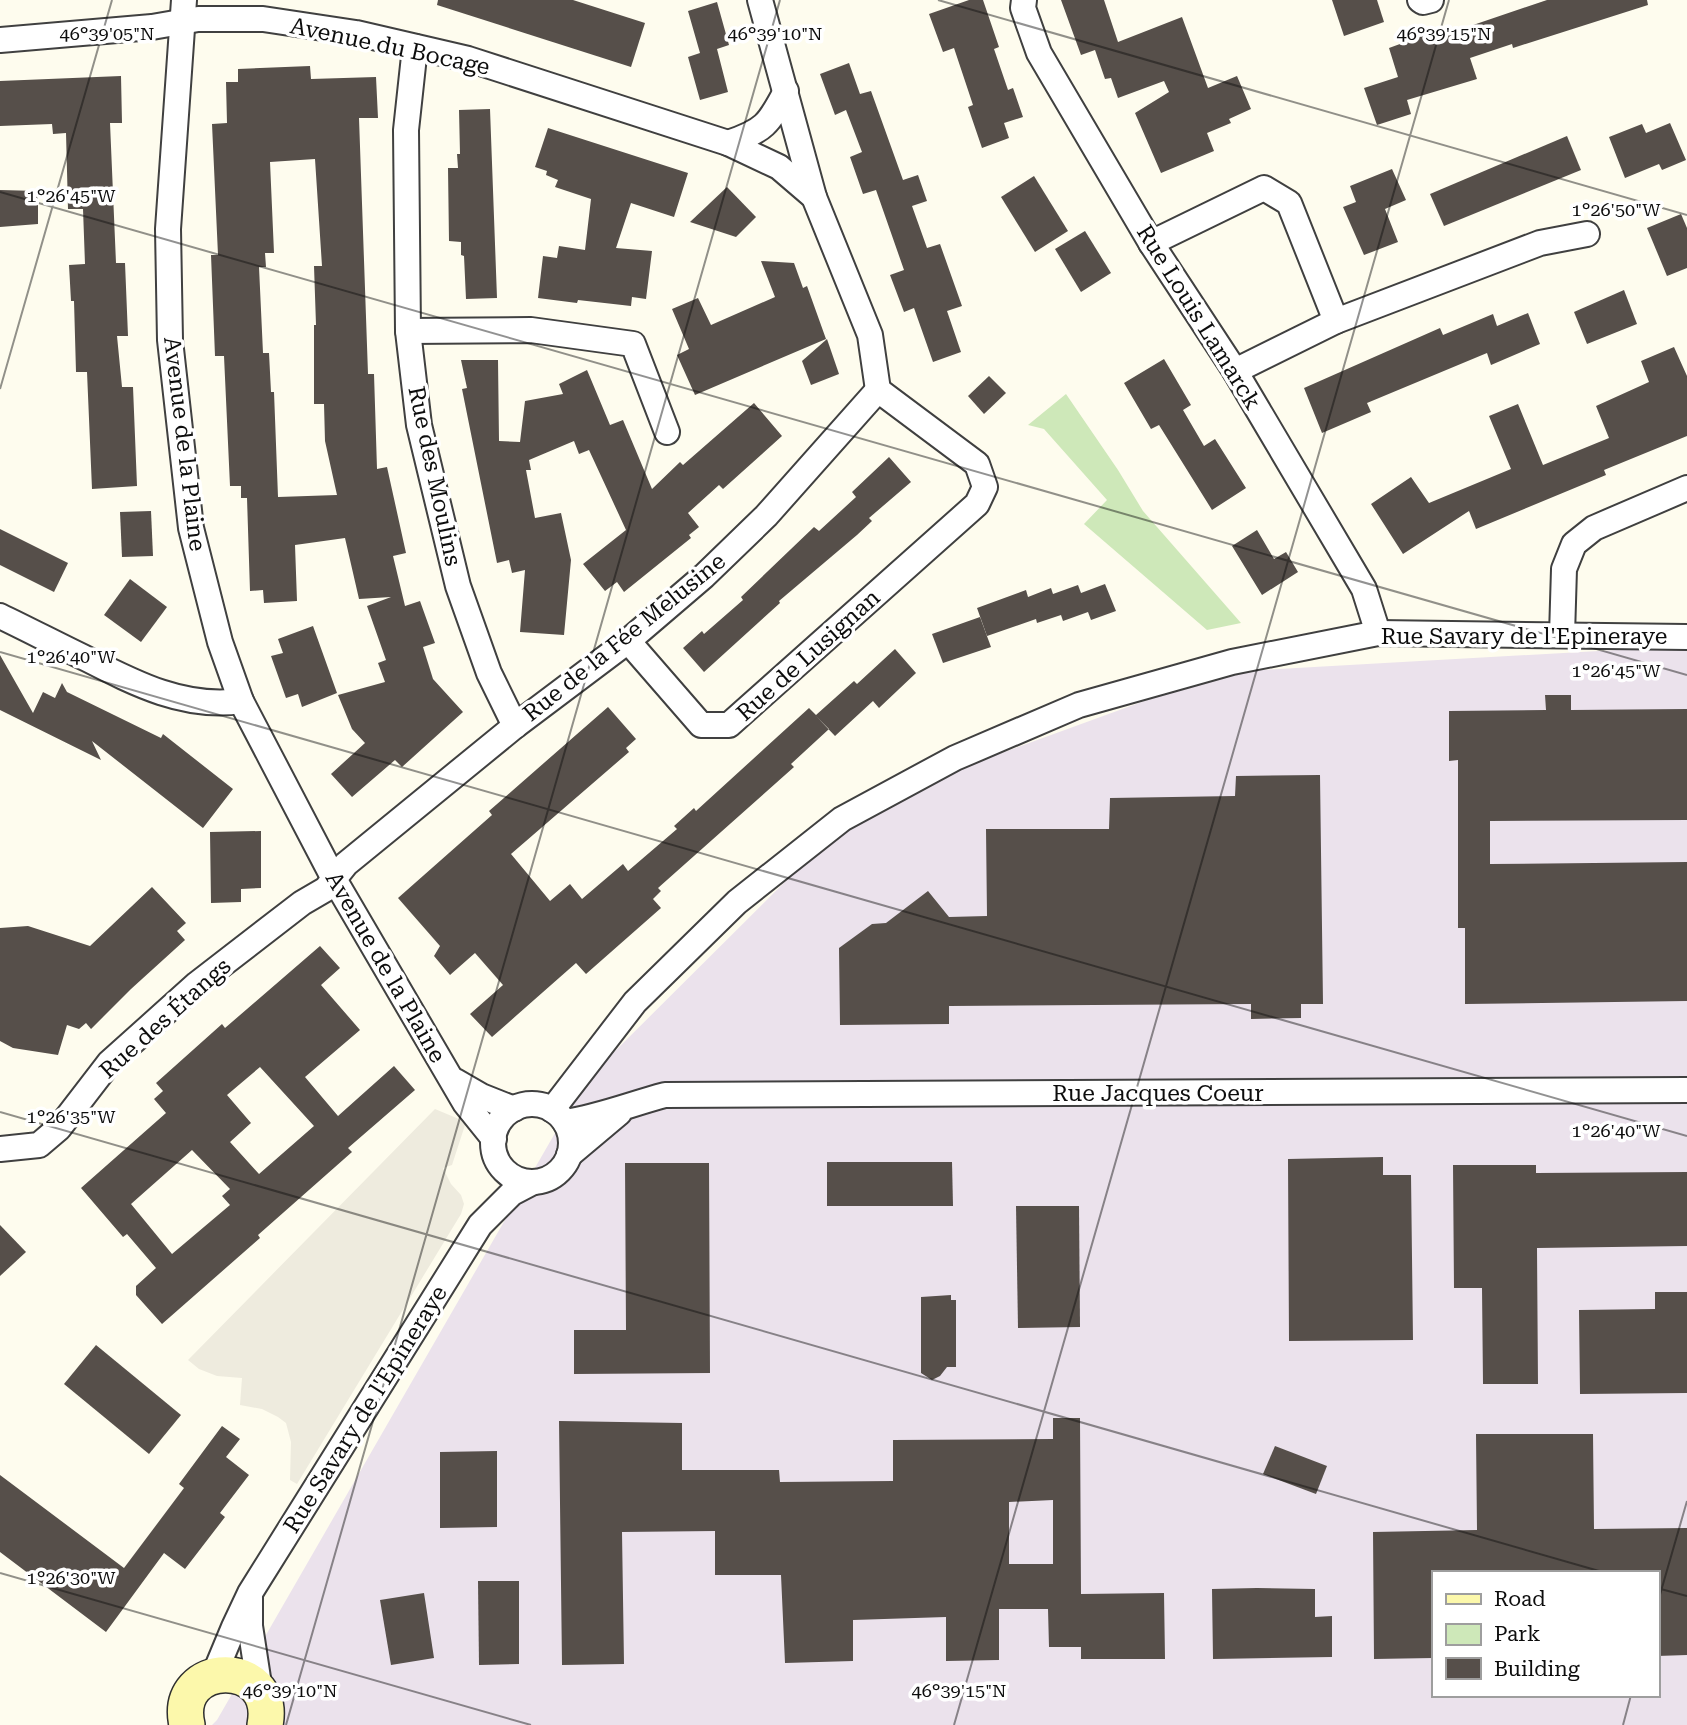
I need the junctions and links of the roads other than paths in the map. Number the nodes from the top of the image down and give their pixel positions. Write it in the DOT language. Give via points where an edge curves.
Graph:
graph roads {
  1 [pos="760,0"];
  2 [pos="1024,0"];
  3 [pos="1420,0"];
  4 [pos="1431,0"];
  5 [pos="183,11"];
  6 [pos="0,40"];
  7 [pos="415,47"];
  8 [pos="786,91"];
  9 [pos="728,143"];
  10 [pos="814,197"];
  11 [pos="1587,234"];
  12 [pos="1151,243"];
  13 [pos="1336,321"];
  14 [pos="408,331"];
  15 [pos="1235,371"];
  16 [pos="878,390"];
  17 [pos="667,432"];
  18 [pos="1687,488"];
  19 [pos="0,615"];
  20 [pos="1378,633"];
  21 [pos="1562,635"];
  22 [pos="1687,637"];
  23 [pos="628,640"];
  24 [pos="241,701"];
  25 [pos="515,726"];
  26 [pos="334,879"];
  27 [pos="452,1080"];
  28 [pos="1687,1090"];
  29 [pos="631,1104"];
  30 [pos="514,1108"];
  31 [pos="558,1116"];
  32 [pos="0,1149"];
  33 [pos="496,1151"];
  34 [pos="569,1155"];
  35 [pos="533,1182"];
  36 [pos="480,1225"];
  37 [pos="250,1593"];
  38 [pos="214,1675"];
  39 [pos="272,1713"];
  40 [pos="185,1722"];
  1 -- 8 [label="street"];
  2 -- 12 [label="street, Rue Louis Lamarck" via="1040,53"];
  3 -- 4 [label="street"];
  5 -- 6 [label="street, Avenue du Bocage" via="152,27"];
  5 -- 7 [label="street, Avenue du Bocage" via="198,19 263,19"];
  5 -- 24 [label="street, Avenue de la Plaine" via="168,229 170,340 191,528 220,642"];
  7 -- 9 [label="street, Avenue du Bocage" via="468,59"];
  7 -- 14 [label="street, Rue des Moulins" via="406,130"];
  8 -- 9 [label="street" via="774,115 755,134"];
  8 -- 10 [label="street"];
  9 -- 10 [label="street, Avenue du Bocage" via="779,167"];
  10 -- 16 [label="street, Avenue du Bocage" via="870,335"];
  11 -- 13 [label="street" via="1540,243"];
  12 -- 13 [label="street" via="1264,188 1289,203"];
  12 -- 15 [label="street, Rue Louis Lamarck"];
  13 -- 15 [label="street"];
  14 -- 17 [label="street" via="531,330 633,344"];
  14 -- 25 [label="street, Rue des Moulins" via="419,425 458,586 489,673"];
  15 -- 20 [label="street, Rue Louis Lamarck" via="1364,589"];
  16 -- 23 [label="street, Rue de la Fée Melusine" via="766,516"];
  16 -- 23 [label="street, Rue de Lusignan" via="977,464 985,487 976,505 729,725 702,725"];
  18 -- 21 [label="street" via="1594,528 1574,544 1564,569"];
  19 -- 24 [label="street" via="147,689 191,701"];
  20 -- 21 [label="street, Rue Savary de l'Epineraye"];
  20 -- 31 [label="street, Rue Savary de l'Epineraye" via="1232,662 1079,705 955,758 842,819 737,902 635,1002"];
  21 -- 22 [label="street, Rue Savary de l'Epineraye"];
  23 -- 25 [label="street, Rue de la Fée Melusine"];
  24 -- 26 [label="street, Avenue de la Plaine"];
  25 -- 26 [label="street, Rue de la Fée Melusine" via="346,864"];
  26 -- 27 [label="street, Avenue de la Plaine"];
  26 -- 32 [label="street, Rue des Étangs" via="197,984 109,1063 59,1128 39,1144"];
  27 -- 30 [label="street, Avenue de la Plaine"];
  27 -- 33 [label="street, Avenue de la Plaine"];
  28 -- 29 [label="street, Rue Jacques Coeur" via="665,1095"];
  29 -- 31 [label="street, Rue Jacques Coeur" via="595,1117"];
  29 -- 34 [label="street, Rue Jacques Coeur"];
  30 -- 31 [label="street" via="540,1105"];
  30 -- 33 [label="street, Rue Savary de l'Epineraye" via="497,1127"];
  31 -- 34 [label="street" via="571,1144"];
  33 -- 35 [label="street" via="513,1177"];
  33 -- 36 [label="street, Rue Savary de l'Epineraye"];
  34 -- 35 [label="street, Rue Savary de l'Epineraye" via="555,1175"];
  35 -- 36 [label="street, Rue Savary de l'Epineraye" via="512,1193"];
  36 -- 37 [label="street, Rue Savary de l'Epineraye"];
  37 -- 38 [label="street, Rue Savary de l'Epineraye"];
  37 -- 39 [label="street" via="250,1626"];
  38 -- 39 [label="street" via="240,1676 251,1682"];
  38 -- 40 [label="street" via="192,1692"];
}
